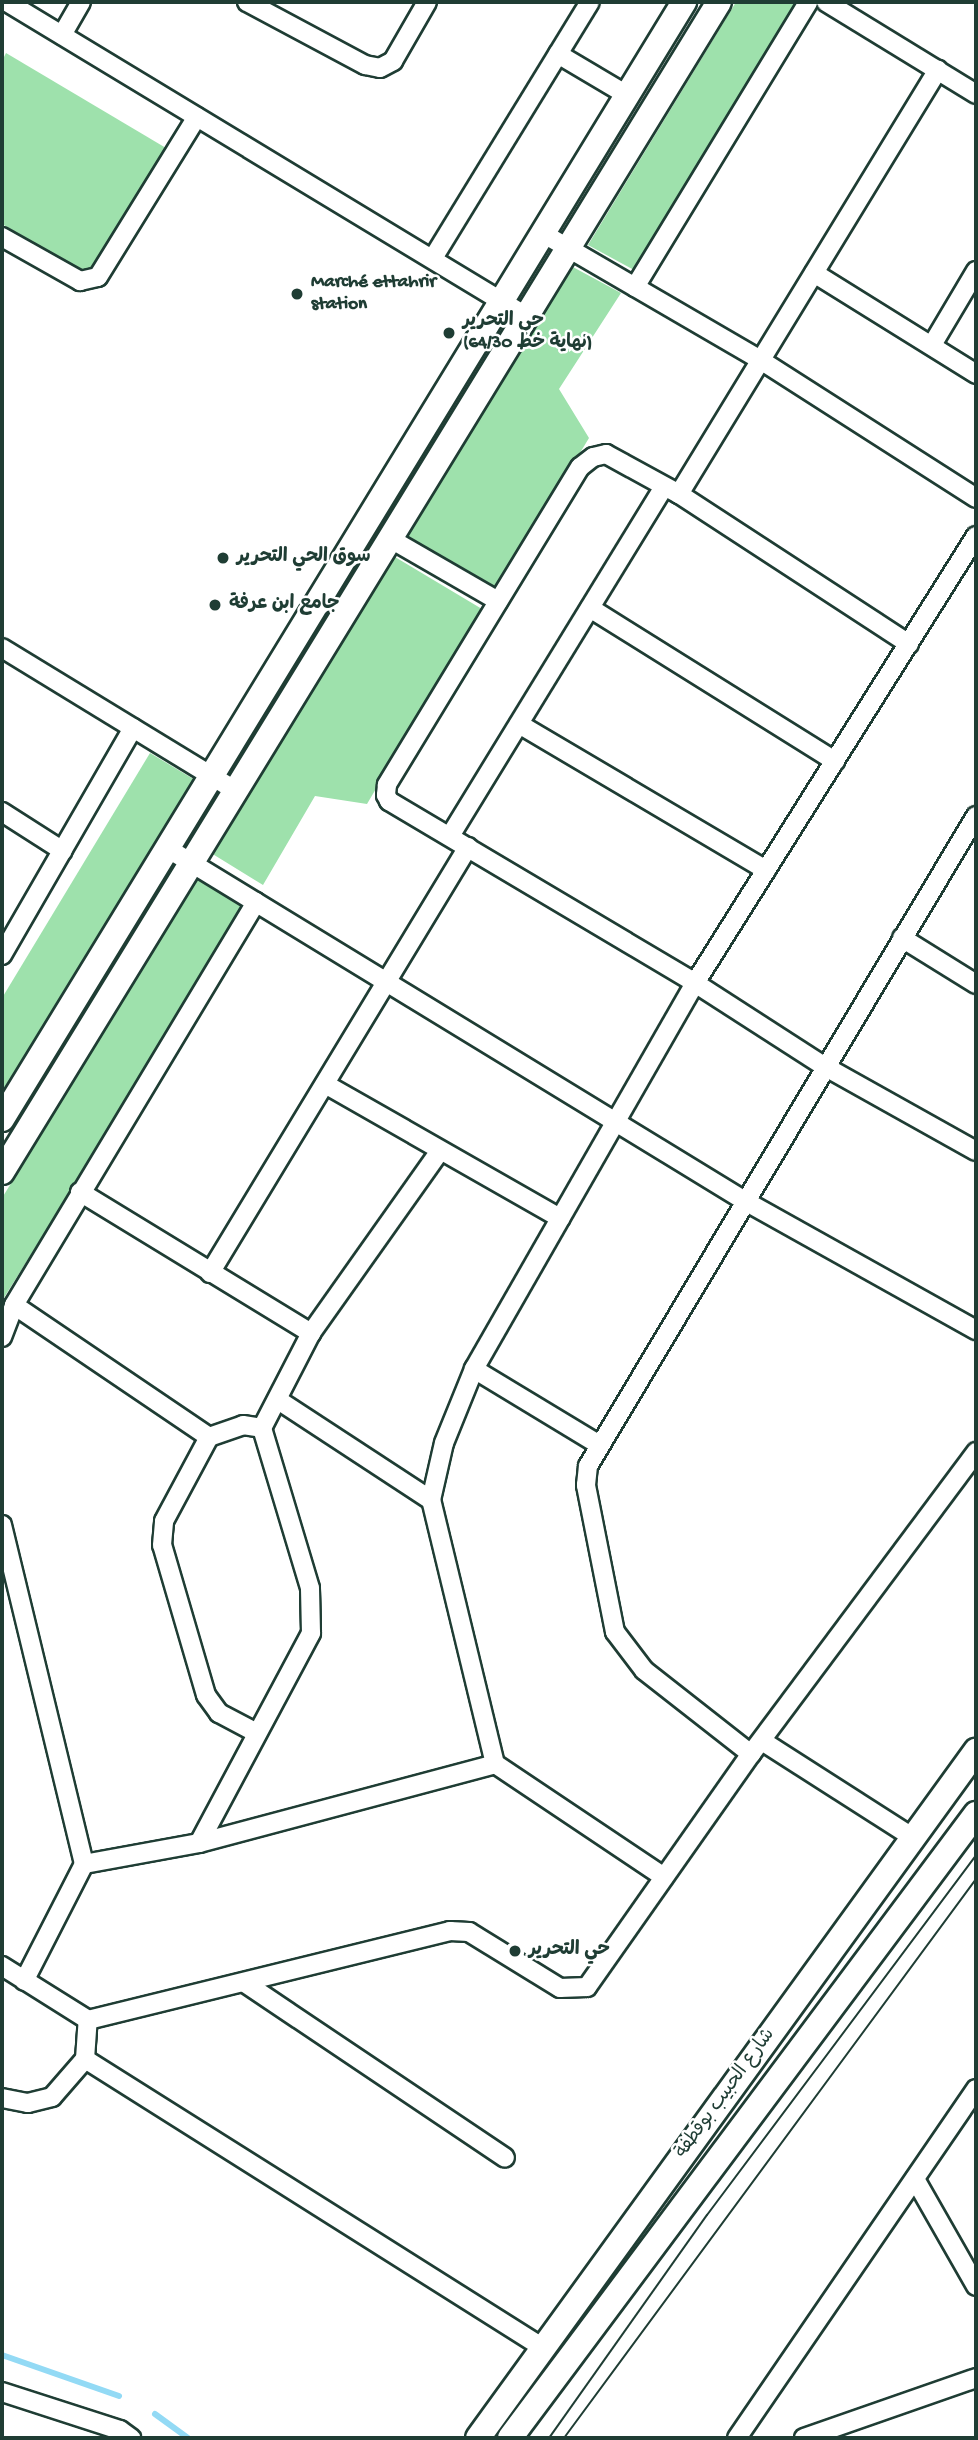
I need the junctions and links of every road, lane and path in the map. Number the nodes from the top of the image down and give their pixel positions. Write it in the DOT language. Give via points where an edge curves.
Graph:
graph roads {
  1 [pos="7,2"];
  2 [pos="82,2"];
  3 [pos="247,2"];
  4 [pos="427,2"];
  5 [pos="590,2"];
  6 [pos="684,2"];
  7 [pos="719,2"];
  8 [pos="808,2"];
  9 [pos="826,2"];
  10 [pos="62,35"];
  11 [pos="558,54"];
  12 [pos="938,70"];
  13 [pos="976,94"];
  14 [pos="627,95"];
  15 [pos="197,117"];
  16 [pos="544,234"];
  17 [pos="2,237"];
  18 [pos="569,247"];
  19 [pos="433,258"];
  20 [pos="976,271"];
  21 [pos="814,273"];
  22 [pos="635,288"];
  23 [pos="503,301"];
  24 [pos="524,315"];
  25 [pos="932,345"];
  26 [pos="762,360"];
  27 [pos="976,374"];
  28 [pos="672,491"];
  29 [pos="976,498"];
  30 [pos="976,536"];
  31 [pos="389,538"];
  32 [pos="498,601"];
  33 [pos="590,608"];
  34 [pos="909,644"];
  35 [pos="2,648"];
  36 [pos="519,724"];
  37 [pos="133,728"];
  38 [pos="835,761"];
  39 [pos="210,777"];
  40 [pos="236,791"];
  41 [pos="2,812"];
  42 [pos="976,816"];
  43 [pos="450,836"];
  44 [pos="468,847"];
  45 [pos="167,848"];
  46 [pos="63,851"];
  47 [pos="191,863"];
  48 [pos="766,870"];
  49 [pos="256,902"];
  50 [pos="902,938"];
  51 [pos="2,956"];
  52 [pos="387,981"];
  53 [pos="695,983"];
  54 [pos="976,984"];
  55 [pos="824,1066"];
  56 [pos="325,1084"];
  57 [pos="2,1119"];
  58 [pos="617,1121"];
  59 [pos="976,1151"];
  60 [pos="439,1152"];
  61 [pos="2,1172"];
  62 [pos="80,1192"];
  63 [pos="745,1200"];
  64 [pos="560,1218"];
  65 [pos="210,1273"];
  66 [pos="13,1305"];
  67 [pos="976,1330"];
  68 [pos="311,1333"];
  69 [pos="2,1337"];
  70 [pos="474,1369"];
  71 [pos="278,1400"];
  72 [pos="262,1428"];
  73 [pos="209,1437"];
  74 [pos="598,1444"];
  75 [pos="976,1452"];
  76 [pos="431,1500"];
  77 [pos="2,1525"];
  78 [pos="255,1732"];
  79 [pos="757,1748"];
  80 [pos="976,1751"];
  81 [pos="495,1764"];
  82 [pos="976,1815"];
  83 [pos="912,1837"];
  84 [pos="199,1843"];
  85 [pos="84,1864"];
  86 [pos="664,1877"];
  87 [pos="2,1966"];
  88 [pos="23,1981"];
  89 [pos="245,1983"];
  90 [pos="88,2021"];
  91 [pos="85,2059"];
  92 [pos="976,2089"];
  93 [pos="2,2098"];
  94 [pos="505,2158"];
  95 [pos="915,2179"];
  96 [pos="976,2286"];
  97 [pos="545,2349"];
  98 [pos="976,2378"];
  99 [pos="2,2392"];
  100 [pos="131,2438"];
  101 [pos="478,2438"];
  102 [pos="510,2438"];
  103 [pos="737,2438"];
  104 [pos="804,2438"];
  1 -- 10 [label="street"];
  2 -- 10 [label="street"];
  3 -- 4 [label="street" via="365,65 380,68 393,61"];
  5 -- 11 [label="street"];
  6 -- 14 [label="street"];
  7 -- 18 [label="street"];
  8 -- 22 [label="street"];
  9 -- 12 [label="street"];
  10 -- 15 [label="street"];
  11 -- 14 [label="street"];
  11 -- 19 [label="street"];
  12 -- 13 [label="street"];
  12 -- 21 [label="street"];
  14 -- 16 [label="street"];
  15 -- 17 [label="street" via="98,277 80,281"];
  15 -- 19 [label="street"];
  16 -- 18 [label="street"];
  16 -- 23 [label="street"];
  18 -- 22 [label="street"];
  18 -- 24 [label="street"];
  19 -- 23 [label="street"];
  20 -- 25 [label="street"];
  21 -- 25 [label="street"];
  21 -- 26 [label="street"];
  22 -- 26 [label="street"];
  23 -- 24 [label="street"];
  23 -- 39 [label="street"];
  24 -- 31 [label="street"];
  25 -- 27 [label="street"];
  26 -- 28 [label="street"];
  26 -- 29 [label="street"];
  28 -- 32 [label="street" via="606,454 593,457 580,467"];
  28 -- 33 [label="street"];
  28 -- 34 [label="street"];
  30 -- 34 [label="street"];
  31 -- 32 [label="street"];
  31 -- 40 [label="street"];
  32 -- 43 [label="street" via="387,785 390,801"];
  33 -- 36 [label="street"];
  33 -- 38 [label="street"];
  34 -- 38 [label="street"];
  35 -- 37 [label="street"];
  36 -- 43 [label="street"];
  36 -- 48 [label="street"];
  37 -- 39 [label="street"];
  37 -- 46 [label="street"];
  38 -- 48 [label="street"];
  39 -- 40 [label="street"];
  39 -- 45 [label="street"];
  40 -- 47 [label="street"];
  41 -- 46 [label="street"];
  42 -- 50 [label="street"];
  43 -- 44 [label="street"];
  44 -- 52 [label="street"];
  44 -- 53 [label="street"];
  45 -- 47 [label="street"];
  45 -- 57 [label="street"];
  46 -- 51 [label="street"];
  47 -- 49 [label="street"];
  47 -- 61 [label="street"];
  48 -- 53 [label="street"];
  49 -- 52 [label="street"];
  49 -- 62 [label="street"];
  50 -- 54 [label="street"];
  50 -- 55 [label="street"];
  52 -- 56 [label="street"];
  52 -- 58 [label="street"];
  53 -- 55 [label="street"];
  53 -- 58 [label="street"];
  55 -- 59 [label="street"];
  55 -- 63 [label="street"];
  56 -- 60 [label="street"];
  56 -- 65 [label="street"];
  58 -- 63 [label="street"];
  58 -- 64 [label="street"];
  60 -- 64 [label="street"];
  60 -- 68 [label="street"];
  62 -- 65 [label="street"];
  62 -- 66 [label="street"];
  63 -- 67 [label="street"];
  63 -- 74 [label="street"];
  64 -- 70 [label="street"];
  65 -- 68 [label="street"];
  66 -- 69 [label="street"];
  66 -- 73 [label="street"];
  68 -- 71 [label="street"];
  70 -- 74 [label="street"];
  70 -- 76 [label="street" via="444,1443"];
  71 -- 72 [label="street"];
  71 -- 76 [label="street"];
  72 -- 73 [label="street" via="243,1425"];
  72 -- 78 [label="street" via="314,1609 311,1633"];
  73 -- 78 [label="street" via="164,1521 162,1545 206,1695 219,1713"];
  74 -- 79 [label="street" via="586,1485 615,1632 643,1671"];
  75 -- 79 [label="street"];
  76 -- 81 [label="street"];
  77 -- 85 [label="street"];
  78 -- 84 [label="street"];
  79 -- 83 [label="street"];
  79 -- 86 [label="street"];
  80 -- 83 [label="street, شارع الحبيب بوقطفة"];
  81 -- 84 [label="street"];
  81 -- 86 [label="street"];
  82 -- 102 [label="street, شارع الحبيب بوقطفة"];
  83 -- 97 [label="street, شارع الحبيب بوقطفة"];
  84 -- 85 [label="street"];
  85 -- 88 [label="street"];
  86 -- 89 [label="street" via="587,1987 575,1991 561,1988 469,1932 450,1931"];
  87 -- 88 [label="street"];
  88 -- 90 [label="street"];
  89 -- 90 [label="street"];
  89 -- 94 [label="street"];
  90 -- 91 [label="street"];
  91 -- 93 [label="street" via="44,2102"];
  91 -- 97 [label="street"];
  92 -- 95 [label="street"];
  95 -- 96 [label="street"];
  95 -- 103 [label="street"];
  97 -- 101 [label="street, شارع الحبيب بوقطفة"];
  98 -- 104 [label="street"];
  99 -- 100 [label="street" via="120,2430"];
}
